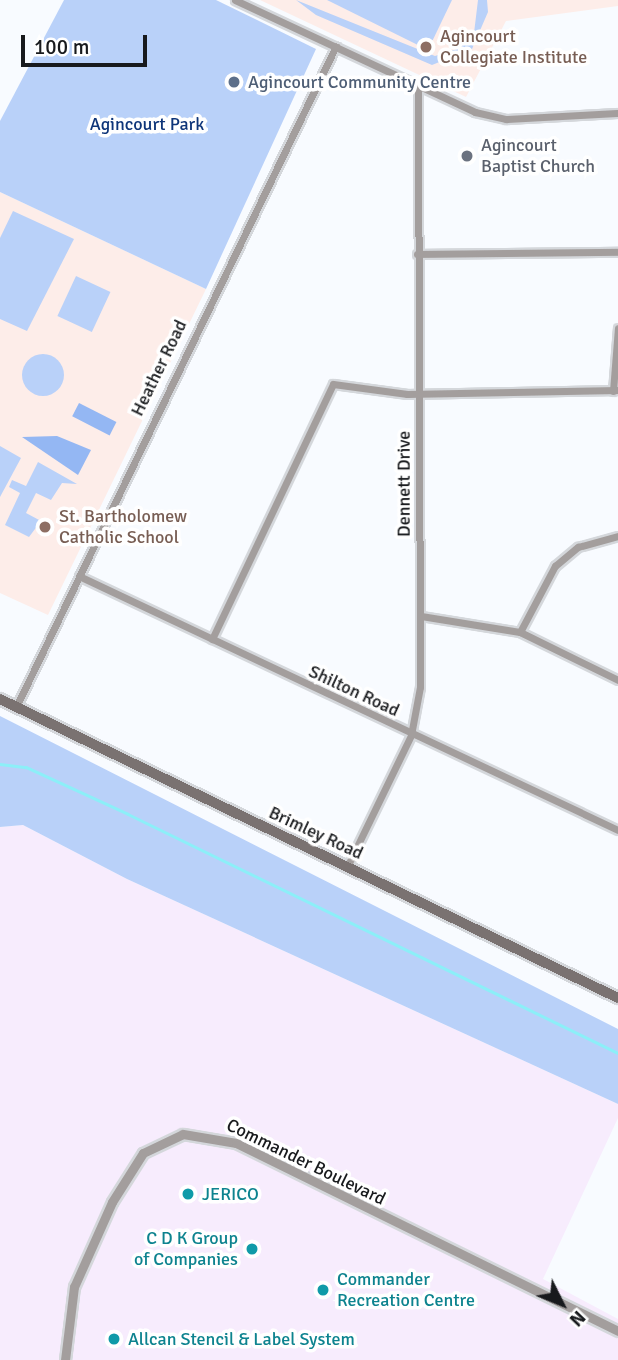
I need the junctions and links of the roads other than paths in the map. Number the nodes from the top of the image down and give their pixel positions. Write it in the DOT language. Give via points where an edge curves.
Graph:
graph roads {
  1 [pos="235,0"];
  2 [pos="336,46"];
  3 [pos="418,86"];
  4 [pos="618,113"];
  5 [pos="618,252"];
  6 [pos="417,254"];
  7 [pos="618,328"];
  8 [pos="615,391"];
  9 [pos="419,394"];
  10 [pos="618,536"];
  11 [pos="79,576"];
  12 [pos="421,616"];
  13 [pos="520,632"];
  14 [pos="212,639"];
  15 [pos="618,680"];
  16 [pos="0,699"];
  17 [pos="16,707"];
  18 [pos="411,735"];
  19 [pos="618,830"];
  20 [pos="348,866"];
  21 [pos="618,998"];
  22 [pos="618,1331"];
  23 [pos="65,1360"];
  1 -- 2 [label="street"];
  2 -- 3 [label="street"];
  2 -- 11 [label="street, Heather Road"];
  3 -- 4 [label="street" via="506,119"];
  3 -- 6 [label="street, Dennett Drive"];
  5 -- 6 [label="street"];
  6 -- 9 [label="street, Dennett Drive"];
  7 -- 8 [label="street"];
  8 -- 9 [label="street"];
  9 -- 12 [label="street, Dennett Drive"];
  9 -- 14 [label="street" via="367,393 338,384 327,389"];
  10 -- 13 [label="street" via="578,547 555,566"];
  11 -- 14 [label="street, Shilton Road"];
  11 -- 17 [label="street, Heather Road"];
  12 -- 13 [label="street"];
  12 -- 18 [label="street, Dennett Drive" via="420,687"];
  13 -- 15 [label="street"];
  14 -- 18 [label="street, Shilton Road"];
  16 -- 17 [label="main road, Brimley Road"];
  17 -- 20 [label="main road, Brimley Road"];
  18 -- 19 [label="street, Shilton Road"];
  18 -- 20 [label="street, Dennett Drive"];
  20 -- 21 [label="main road, Brimley Road"];
  22 -- 23 [label="street, Commander Boulevard" via="236,1143 183,1134 143,1153 112,1202 74,1287"];
}
